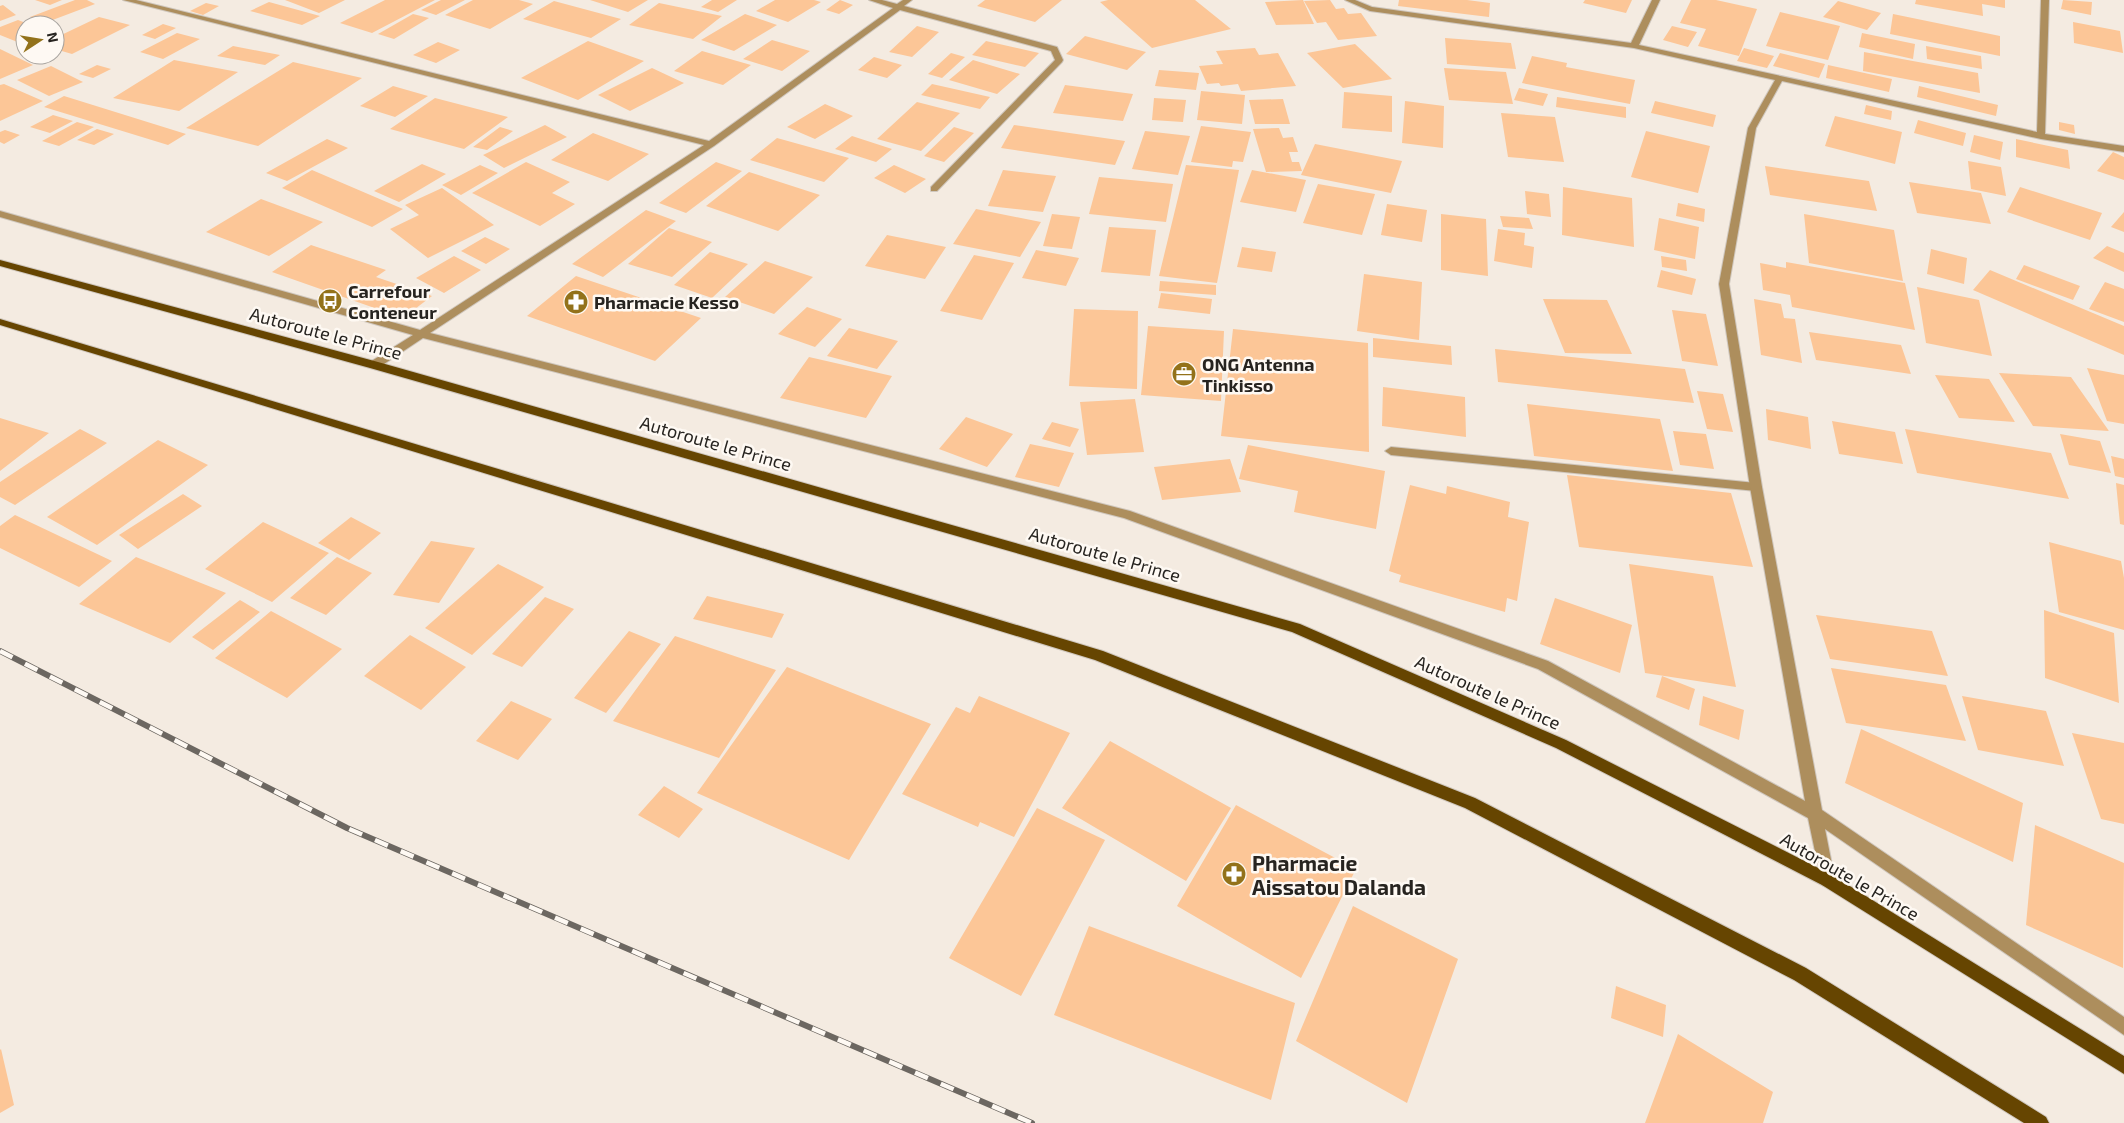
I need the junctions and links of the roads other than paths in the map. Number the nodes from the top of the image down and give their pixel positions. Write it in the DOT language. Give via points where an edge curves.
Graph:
graph roads {
  1 [pos="127,0"];
  2 [pos="873,0"];
  3 [pos="908,0"];
  4 [pos="1349,0"];
  5 [pos="1656,0"];
  6 [pos="2045,0"];
  7 [pos="898,7"];
  8 [pos="1634,46"];
  9 [pos="1779,79"];
  10 [pos="2041,136"];
  11 [pos="711,144"];
  12 [pos="2124,149"];
  13 [pos="934,189"];
  14 [pos="0,214"];
  15 [pos="0,263"];
  16 [pos="0,322"];
  17 [pos="422,334"];
  18 [pos="374,366"];
  19 [pos="1391,451"];
  20 [pos="1756,487"];
  21 [pos="1817,815"];
  22 [pos="1827,880"];
  23 [pos="2124,1027"];
  24 [pos="2124,1066"];
  25 [pos="2040,1123"];
  1 -- 11 [label="street"];
  2 -- 7 [label="street"];
  3 -- 7 [label="street"];
  4 -- 8 [label="street" via="1370,9"];
  5 -- 8 [label="street"];
  6 -- 10 [label="street"];
  7 -- 11 [label="street"];
  7 -- 13 [label="street" via="1054,49 1059,60"];
  8 -- 9 [label="street"];
  9 -- 10 [label="street"];
  9 -- 20 [label="street" via="1752,128 1724,284"];
  10 -- 12 [label="street"];
  11 -- 17 [label="street"];
  14 -- 17 [label="street"];
  15 -- 18 [label="main road, Autoroute le Prince"];
  16 -- 25 [label="main road" via="1098,654 1470,803 1800,974"];
  17 -- 18 [label="street"];
  17 -- 21 [label="street" via="1126,514 1543,665"];
  18 -- 22 [label="main road, Autoroute le Prince" via="1295,628 1561,744"];
  19 -- 20 [label="street"];
  20 -- 21 [label="street"];
  21 -- 22 [label="street"];
  21 -- 23 [label="street"];
  22 -- 24 [label="main road, Autoroute le Prince"];
}
